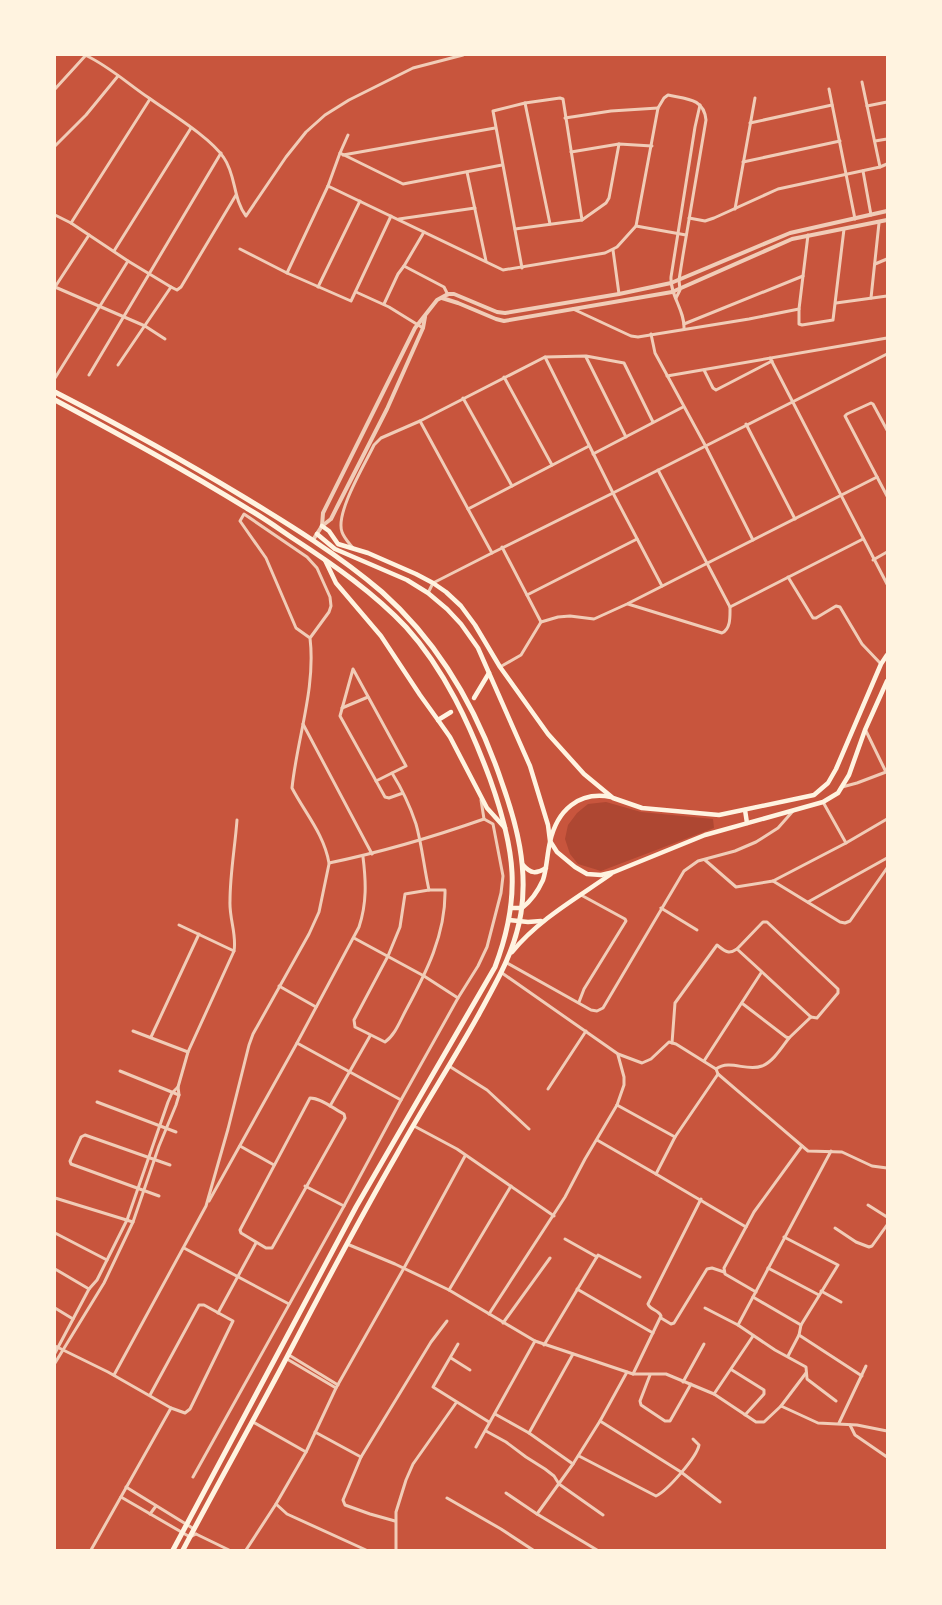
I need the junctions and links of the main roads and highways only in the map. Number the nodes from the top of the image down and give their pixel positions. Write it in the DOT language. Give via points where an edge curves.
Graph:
graph roads {
  1 [pos="55,392"];
  2 [pos="55,400"];
  3 [pos="322,526"];
  4 [pos="316,534"];
  5 [pos="325,560"];
  6 [pos="887,656"];
  7 [pos="490,673"];
  8 [pos="887,681"];
  9 [pos="884,692"];
  10 [pos="474,698"];
  11 [pos="451,712"];
  12 [pos="438,720"];
  13 [pos="613,798"];
  14 [pos="745,810"];
  15 [pos="747,823"];
  16 [pos="506,829"];
  17 [pos="550,841"];
  18 [pos="523,865"];
  19 [pos="546,868"];
  20 [pos="614,872"];
  21 [pos="512,908"];
  22 [pos="522,908"];
  23 [pos="509,920"];
  24 [pos="520,921"];
  25 [pos="542,921"];
  26 [pos="511,953"];
  27 [pos="390,1149"];
  28 [pos="397,1153"];
  29 [pos="173,1550"];
  30 [pos="184,1550"];
  1 -- 18 [label="highway" via="149,440 313,540 382,593 413,624 458,684 476,718 508,801"];
  2 -- 5 [label="highway" via="249,509"];
  3 -- 13 [label="main road" via="338,544 368,553 434,583 446,592 475,624 500,667 548,734 584,774"];
  4 -- 7 [label="main road" via="336,549 428,592 461,624"];
  5 -- 12 [label="main road" via="336,583 381,636"];
  5 -- 16 [label="highway" via="377,599 407,628 430,658 468,723"];
  6 -- 14 [label="main road" via="828,783 814,795"];
  7 -- 10 [label="main road"];
  7 -- 17 [label="main road" via="530,766"];
  8 -- 9 [label="main road"];
  9 -- 15 [label="main road" via="865,730 849,775 838,793 823,802"];
  11 -- 12 [label="main road"];
  12 -- 16 [label="main road" via="487,808"];
  13 -- 14 [label="main road" via="642,808 718,815"];
  13 -- 17 [label="main road" via="599,795 571,804 561,816"];
  14 -- 15 [label="main road"];
  15 -- 20 [label="main road" via="705,835"];
  16 -- 21 [label="highway" via="513,871"];
  17 -- 19 [label="main road"];
  17 -- 20 [label="main road" via="563,859 587,874"];
  18 -- 19 [label="main road" via="532,873"];
  18 -- 22 [label="highway"];
  19 -- 22 [label="main road" via="536,893"];
  20 -- 25 [label="main road"];
  21 -- 22 [label="main road"];
  21 -- 23 [label="highway"];
  22 -- 24 [label="highway"];
  23 -- 24 [label="main road"];
  23 -- 27 [label="highway" via="495,967"];
  24 -- 25 [label="main road"];
  24 -- 26 [label="highway"];
  25 -- 26 [label="main road"];
  26 -- 28 [label="highway"];
  27 -- 28 [label="highway"];
  27 -- 29 [label="highway" via="304,1302"];
  28 -- 30 [label="highway"];
}
